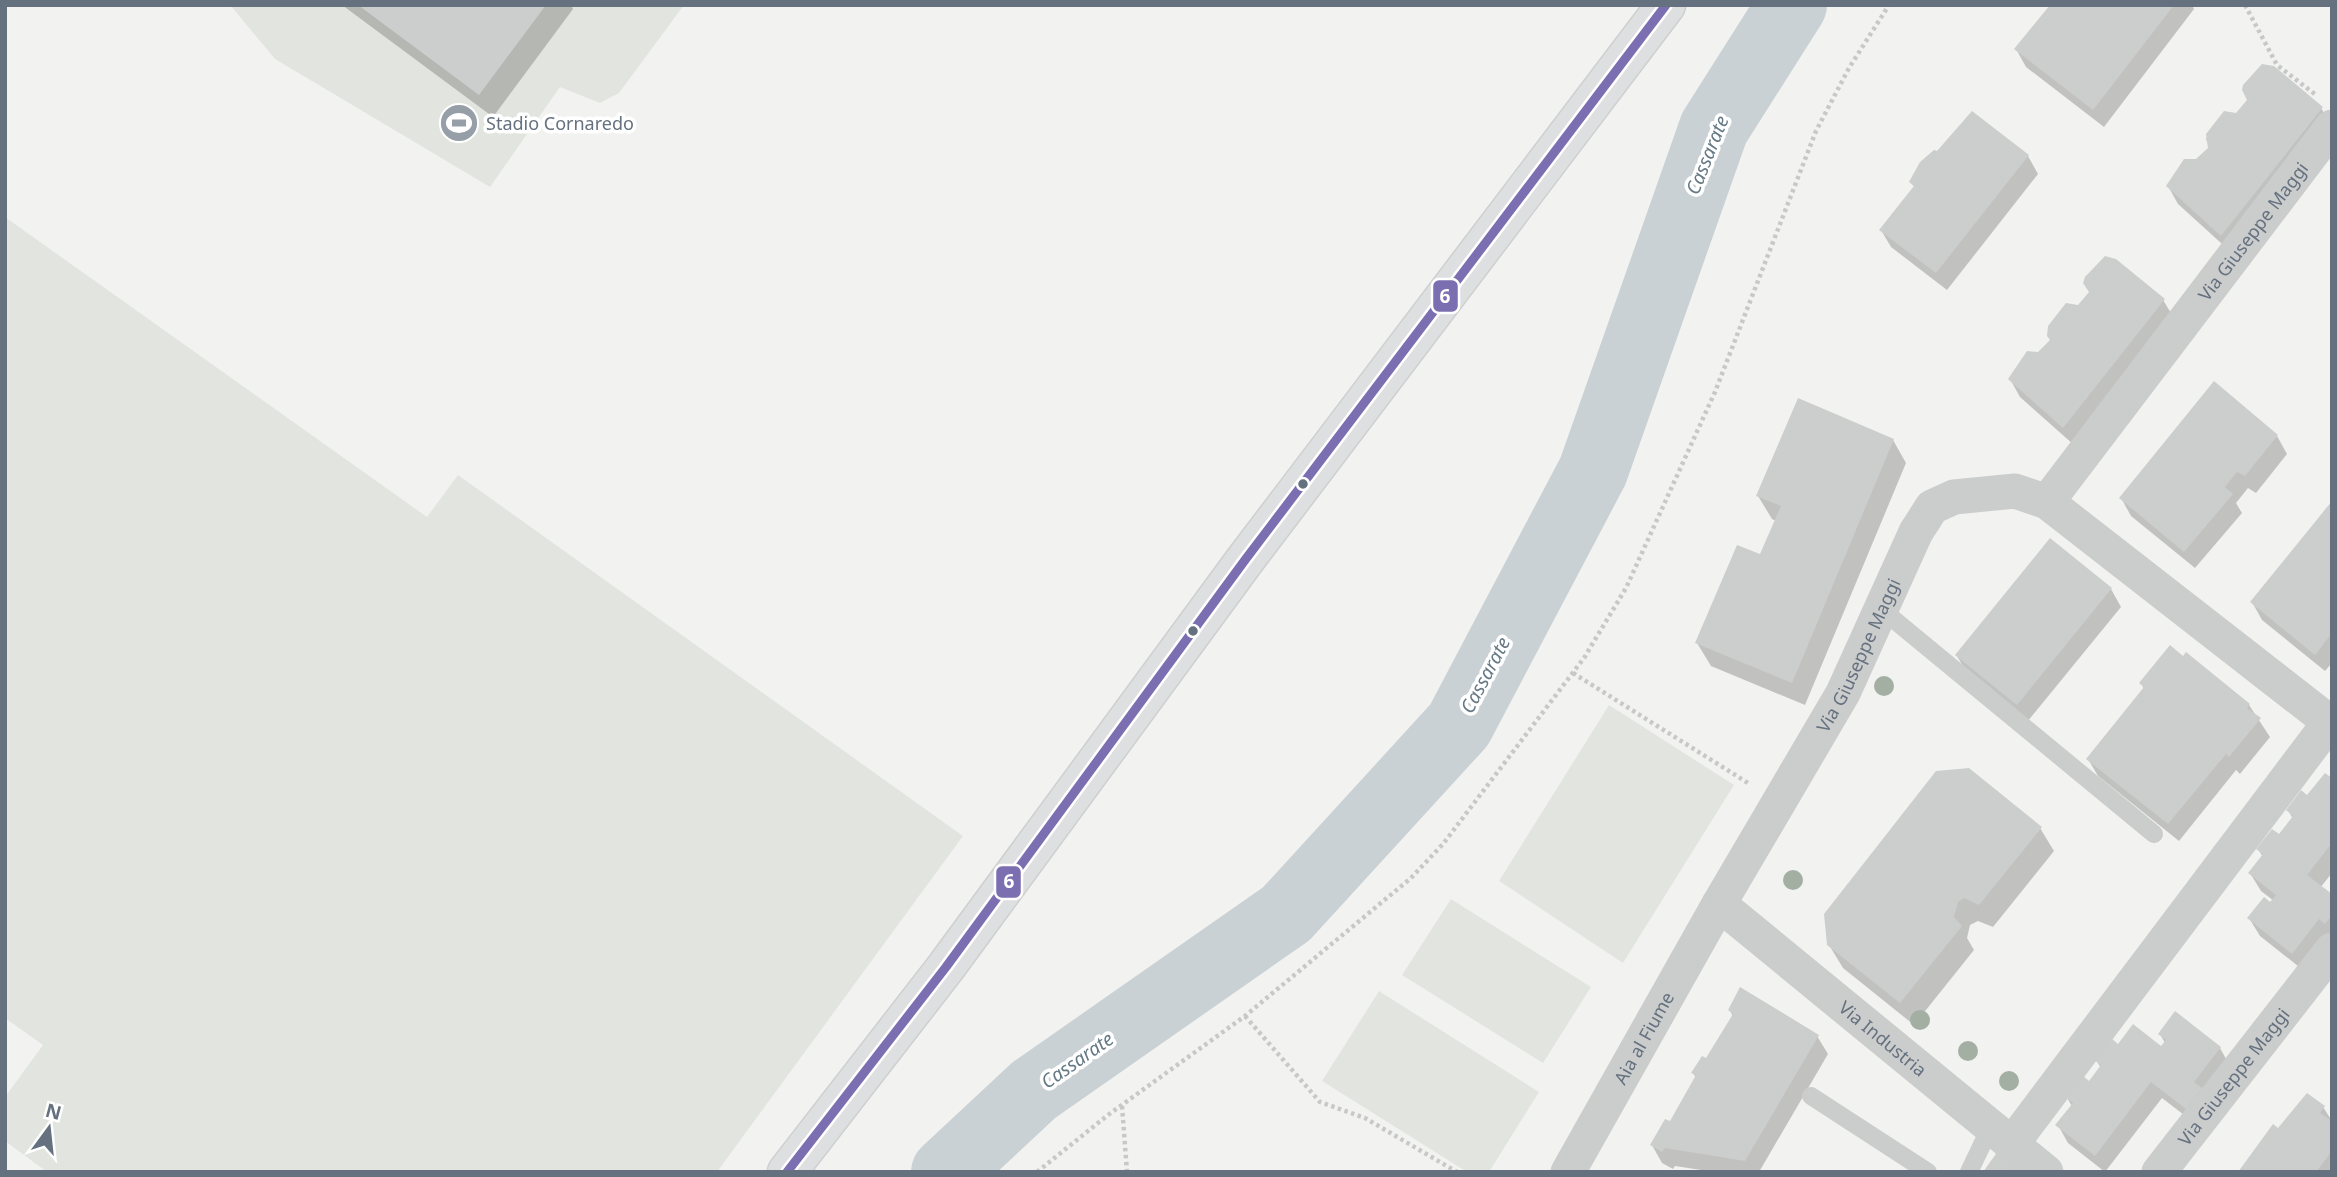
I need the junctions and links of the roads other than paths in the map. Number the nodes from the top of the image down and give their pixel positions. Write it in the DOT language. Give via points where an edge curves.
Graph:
graph roads {
  1 [pos="1665,5"];
  2 [pos="2326,113"];
  3 [pos="2047,502"];
  4 [pos="1881,609"];
  5 [pos="2331,722"];
  6 [pos="2154,834"];
  7 [pos="1719,904"];
  8 [pos="2332,950"];
  9 [pos="1811,1096"];
  10 [pos="2001,1136"];
  11 [pos="787,1172"];
  12 [pos="1568,1172"];
  13 [pos="1927,1172"];
  14 [pos="1969,1172"];
  15 [pos="2046,1172"];
  16 [pos="2159,1172"];
  1 -- 11 [label="main road"];
  2 -- 3 [label="street, Via Giuseppe Maggi"];
  3 -- 4 [label="street, Via Giuseppe Maggi" via="2015,491 1954,497 1932,507 1916,531"];
  3 -- 5 [label="street, Via Giuseppe Maggi"];
  4 -- 6 [label="lane"];
  4 -- 7 [label="street, Via Giuseppe Maggi" via="1843,693"];
  5 -- 10 [label="street, Via Giuseppe Maggi"];
  7 -- 10 [label="street, Via Industria"];
  7 -- 12 [label="street, Aia al Fiume"];
  8 -- 16 [label="street, Via Giuseppe Maggi"];
  9 -- 13 [label="lane"];
  10 -- 14 [label="lane"];
  10 -- 15 [label="street, Via Industria"];
}
